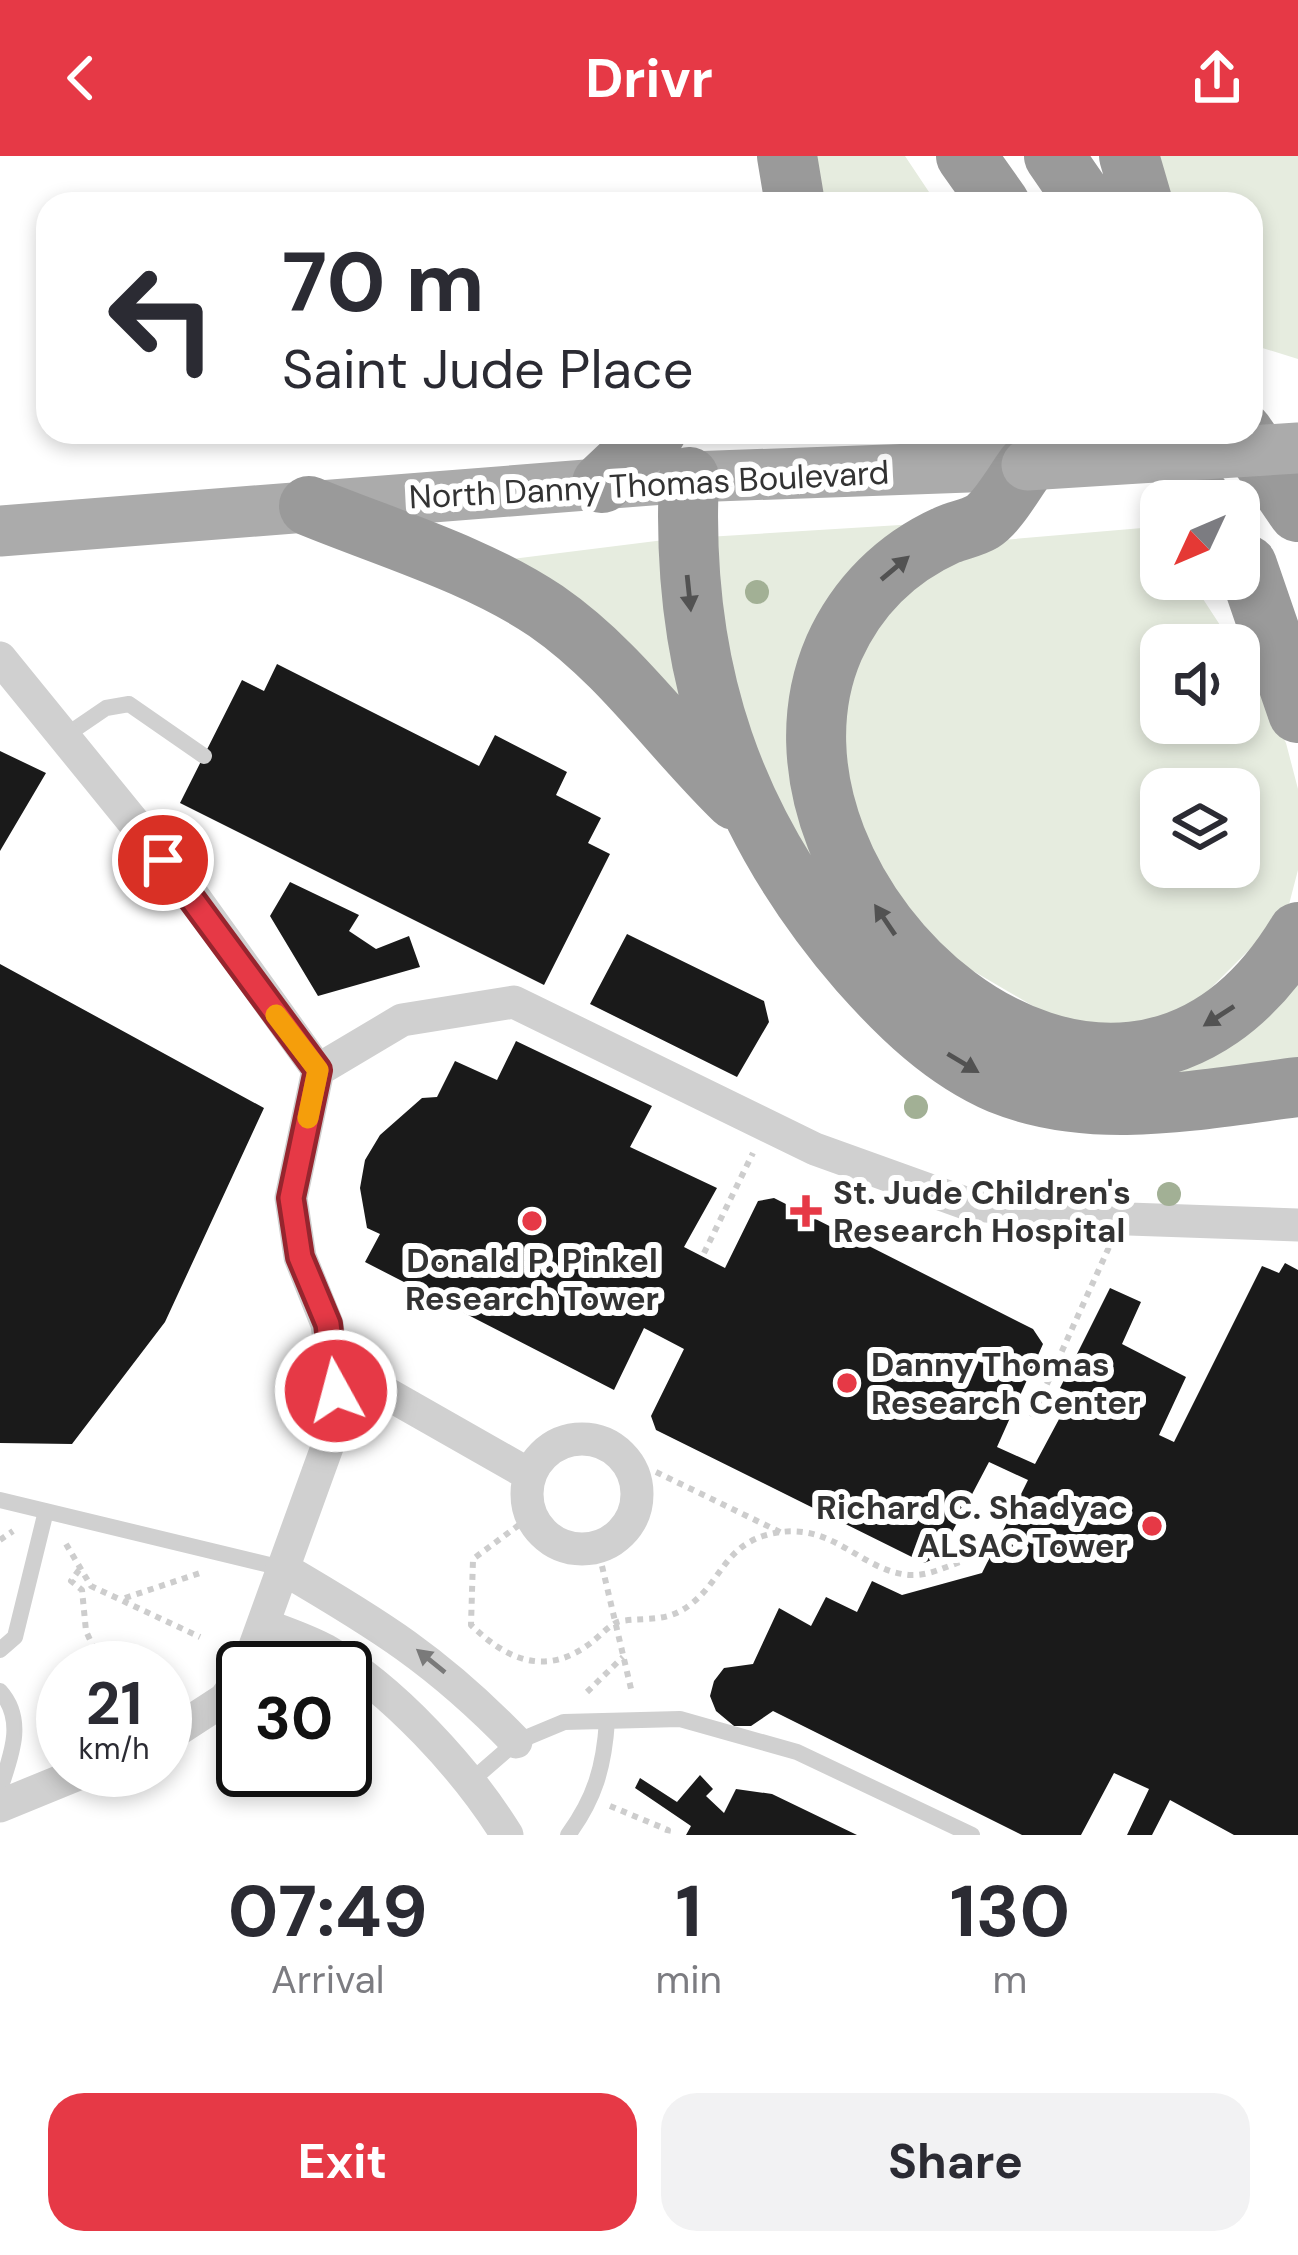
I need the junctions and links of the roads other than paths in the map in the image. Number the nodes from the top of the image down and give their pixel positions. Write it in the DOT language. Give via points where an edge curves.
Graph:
graph roads {
  1 [pos="787,156"];
  2 [pos="966,156"];
  3 [pos="1054,156"];
  4 [pos="1129,156"];
  5 [pos="793,192"];
  6 [pos="992,192"];
  7 [pos="1079,192"];
  8 [pos="1139,192"];
  9 [pos="1163,444"];
  10 [pos="1251,444"];
  11 [pos="1298,448"];
  12 [pos="672,454"];
  13 [pos="1027,465"];
  14 [pos="1188,480"];
  15 [pos="602,483"];
  16 [pos="310,506"];
  17 [pos="1298,512"];
  18 [pos="22,528"];
  19 [pos="1260,582"];
  20 [pos="1258,600"];
  21 [pos="1298,634"];
  22 [pos="0,658"];
  23 [pos="1298,713"];
  24 [pos="62,739"];
  25 [pos="204,756"];
  26 [pos="752,817"];
  27 [pos="1298,932"];
  28 [pos="318,1070"];
  29 [pos="1298,1088"];
  30 [pos="1298,1226"];
  31 [pos="335,1364"];
  32 [pos="530,1475"];
  33 [pos="0,1500"];
  34 [pos="46,1511"];
  35 [pos="282,1568"];
  36 [pos="265,1625"];
  37 [pos="258,1641"];
  38 [pos="0,1650"];
  39 [pos="0,1691"];
  40 [pos="607,1721"];
  41 [pos="516,1742"];
  42 [pos="471,1781"];
  43 [pos="0,1789"];
  44 [pos="36,1791"];
  45 [pos="0,1806"];
  46 [pos="507,1835"];
  47 [pos="568,1835"];
  48 [pos="972,1835"];
  1 -- 5 [label="highway"];
  2 -- 6 [label="highway"];
  3 -- 7 [label="highway"];
  4 -- 8 [label="highway"];
  9 -- 14 [label="highway"];
  10 -- 17 [label="highway"];
  11 -- 13 [label="main road, North Danny Thomas Boulevard, bridge"];
  12 -- 13 [label="main road, North Danny Thomas Boulevard"];
  12 -- 15 [label="highway"];
  12 -- 26 [label="highway, one-way" via="697,646"];
  27 -- 13 [label="highway, one-way" via="1259,985 1203,1028 1137,1049 1068,1050 1032,1042 965,1007 906,950 862,884 829,807 817,746 832,654 883,576 916,551 984,521"];
  15 -- 16 [label="main road, North Danny Thomas Boulevard"];
  16 -- 18 [label="main road, North Danny Thomas Boulevard"];
  16 -- 26 [label="highway" via="546,611 624,679"];
  19 -- 21 [label="highway"];
  20 -- 23 [label="highway"];
  22 -- 24 [label="street"];
  24 -- 25 [label="lane" via="106,709 129,704"];
  24 -- 28 [label="street" via="192,894"];
  26 -- 29 [label="highway, one-way" via="868,981 924,1036 989,1078 1097,1105"];
  28 -- 30 [label="street" via="402,1020 514,1002 778,1131 968,1204"];
  28 -- 31 [label="street" via="291,1198 300,1257 326,1316"];
  31 -- 32 [label="street"];
  31 -- 35 [label="street" via="338,1418"];
  33 -- 34 [label="lane"];
  34 -- 35 [label="lane"];
  34 -- 38 [label="lane" via="16,1637"];
  35 -- 36 [label="street"];
  41 -- 35 [label="street, one-way" via="404,1639"];
  36 -- 37 [label="street"];
  36 -- 42 [label="street" via="326,1651"];
  39 -- 43 [label="lane" via="10,1702 16,1742"];
  40 -- 41 [label="lane" via="564,1722"];
  40 -- 47 [label="lane" via="591,1803"];
  40 -- 48 [label="lane" via="680,1720 797,1752"];
  41 -- 42 [label="lane"];
  42 -- 46 [label="street"];
  44 -- 45 [label="street"];
}
